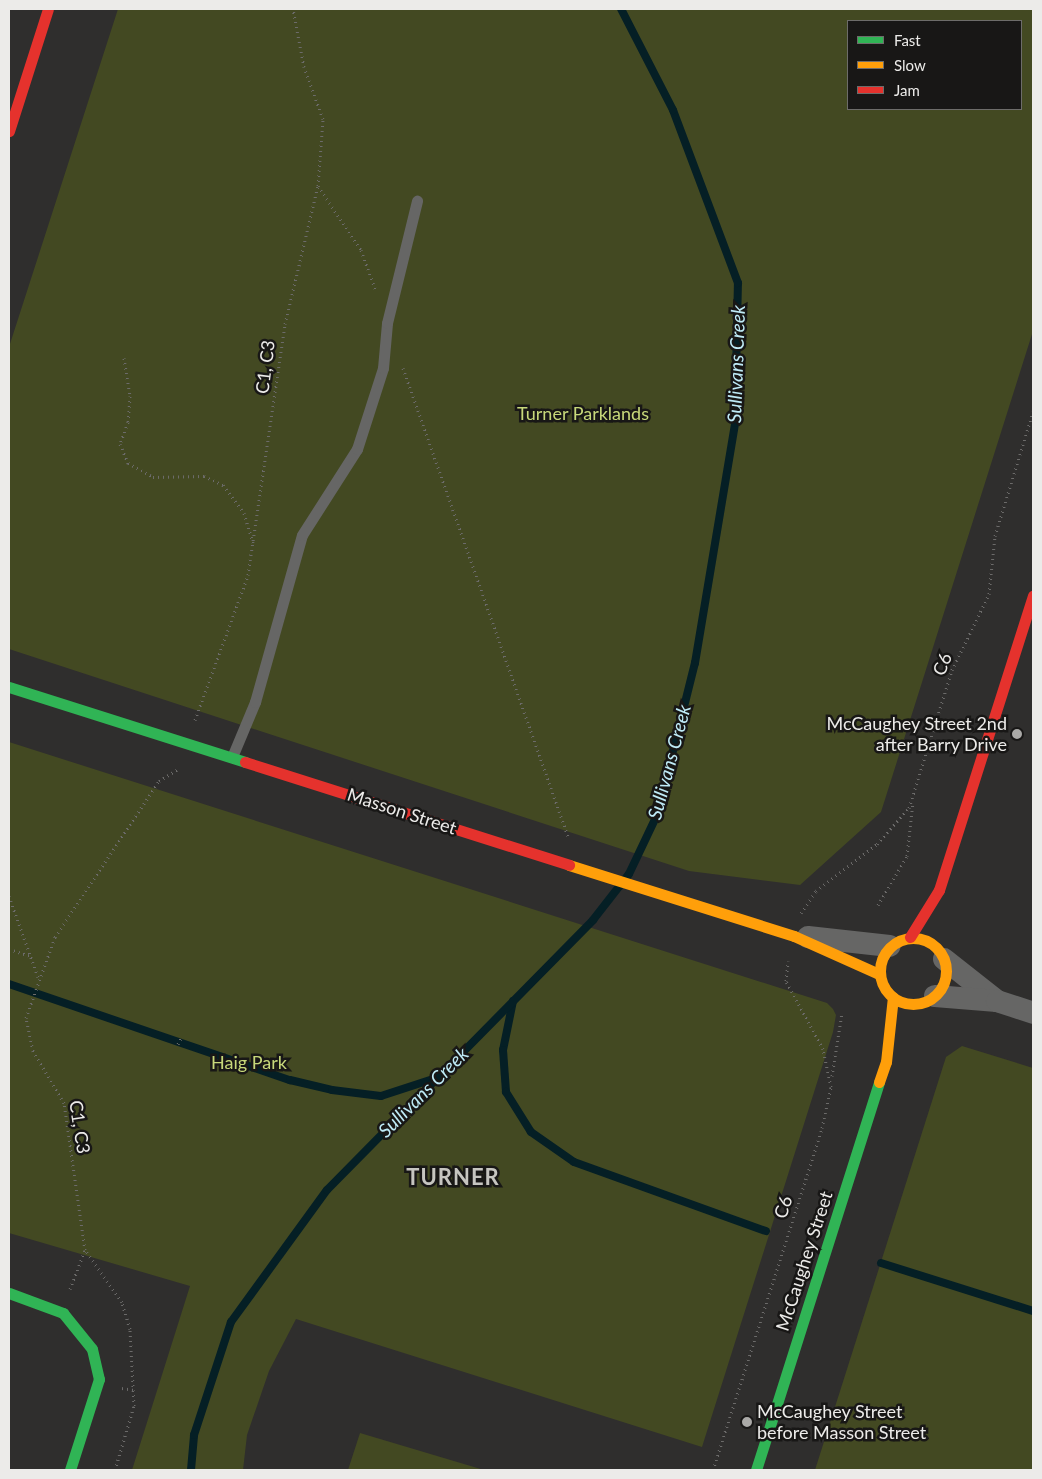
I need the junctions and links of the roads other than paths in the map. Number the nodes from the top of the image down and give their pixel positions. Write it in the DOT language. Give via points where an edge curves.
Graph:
graph roads {
  1 [pos="48,9"];
  2 [pos="9,131"];
  3 [pos="417,201"];
  4 [pos="1033,596"];
  5 [pos="9,686"];
  6 [pos="232,757"];
  7 [pos="939,890"];
  8 [pos="937,916"];
  9 [pos="937,932"];
  10 [pos="900,942"];
  11 [pos="792,946"];
  12 [pos="940,953"];
  13 [pos="879,974"];
  14 [pos="893,997"];
  15 [pos="927,1000"];
  16 [pos="998,1001"];
  17 [pos="1033,1012"];
  18 [pos="911,1017"];
  19 [pos="904,1031"];
  20 [pos="886,1062"];
  21 [pos="9,1293"];
  22 [pos="70,1470"];
  23 [pos="756,1470"];
  1 -- 2 [label="street"];
  3 -- 6 [label="lane" via="387,323 383,368 357,449 302,535 255,702"];
  4 -- 7 [label="street"];
  5 -- 6 [label="street, Masson Street"];
  6 -- 11 [label="street, Masson Street" via="650,890"];
  7 -- 8 [label="street"];
  7 -- 10 [label="street"];
  9 -- 12 [label="street"];
  10 -- 11 [label="street, Masson Street"];
  10 -- 12 [label="street"];
  10 -- 13 [label="street" via="883,954"];
  11 -- 13 [label="street, Masson Street"];
  12 -- 15 [label="street" via="946,979"];
  12 -- 16 [label="street"];
  13 -- 14 [label="street"];
  14 -- 15 [label="street"];
  14 -- 20 [label="street, McCaughey Street"];
  15 -- 16 [label="street"];
  15 -- 18 [label="street"];
  16 -- 17 [label="street"];
  19 -- 20 [label="street, McCaughey Street"];
  20 -- 23 [label="street, McCaughey Street"];
  21 -- 22 [label="street" via="63,1313 92,1349 99,1379"];
}
